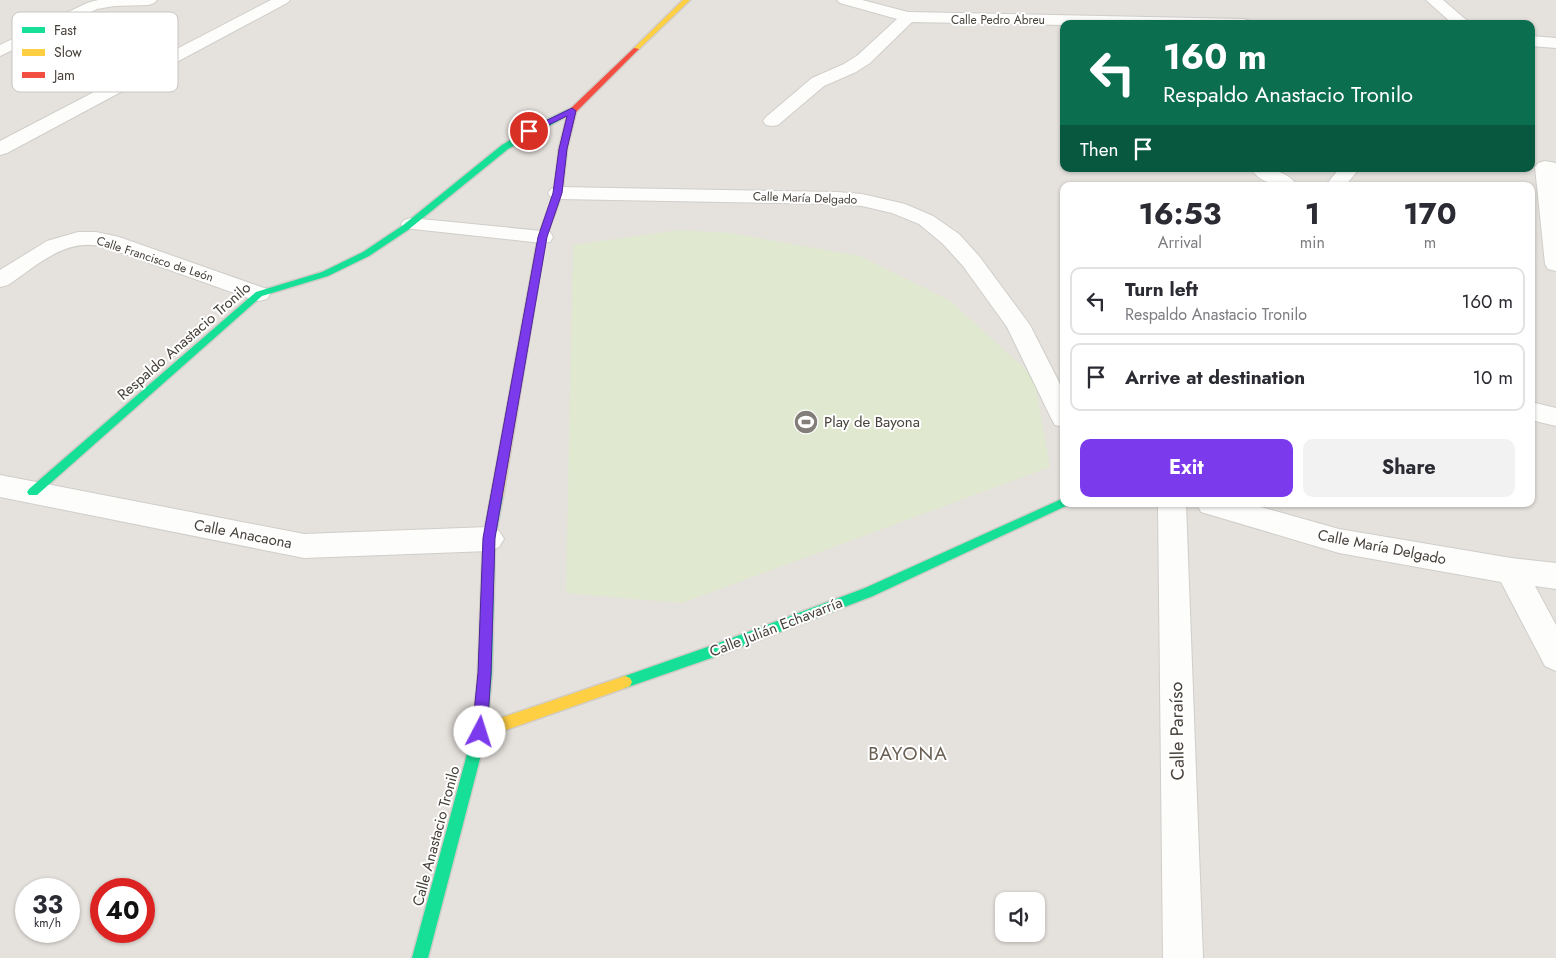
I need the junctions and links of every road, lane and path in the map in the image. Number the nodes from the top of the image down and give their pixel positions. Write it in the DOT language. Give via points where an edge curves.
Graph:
graph roads {
  1 [pos="149,0"];
  2 [pos="282,0"];
  3 [pos="687,0"];
  4 [pos="845,0"];
  5 [pos="1434,0"];
  6 [pos="1186,7"];
  7 [pos="80,12"];
  8 [pos="908,17"];
  9 [pos="1195,20"];
  10 [pos="1458,20"];
  11 [pos="1060,22"];
  12 [pos="1535,41"];
  13 [pos="1556,42"];
  14 [pos="12,45"];
  15 [pos="0,51"];
  16 [pos="178,54"];
  17 [pos="106,92"];
  18 [pos="572,111"];
  19 [pos="772,121"];
  20 [pos="2,146"];
  21 [pos="1544,166"];
  22 [pos="1266,172"];
  23 [pos="1347,172"];
  24 [pos="1282,182"];
  25 [pos="1338,182"];
  26 [pos="558,193"];
  27 [pos="411,224"];
  28 [pos="542,237"];
  29 [pos="1556,264"];
  30 [pos="0,280"];
  31 [pos="259,294"];
  32 [pos="1060,410"];
  33 [pos="1535,412"];
  34 [pos="1556,417"];
  35 [pos="0,486"];
  36 [pos="33,492"];
  37 [pos="1060,504"];
  38 [pos="1172,507"];
  39 [pos="1222,507"];
  40 [pos="489,538"];
  41 [pos="1511,571"];
  42 [pos="1556,576"];
  43 [pos="1556,656"];
  44 [pos="480,732"];
  45 [pos="420,958"];
  46 [pos="1182,958"];
  1 -- 7 [label="street" via="114,1"];
  2 -- 16 [label="street"];
  3 -- 18 [label="street"];
  4 -- 8 [label="street, Calle Pedro Abreu"];
  5 -- 10 [label="street"];
  6 -- 9 [label="street"];
  8 -- 11 [label="street, Calle Pedro Abreu"];
  8 -- 19 [label="street" via="864,59 818,82"];
  12 -- 13 [label="street"];
  14 -- 15 [label="street"];
  17 -- 20 [label="street"];
  18 -- 26 [label="street, Calle Anastacio Tronilo"];
  18 -- 27 [label="street, Respaldo Anastacio Tronilo" via="529,131 496,154"];
  21 -- 29 [label="street"];
  22 -- 24 [label="street"];
  23 -- 25 [label="street"];
  26 -- 28 [label="street, Calle Anastacio Tronilo"];
  26 -- 32 [label="street, Calle María Delgado" via="836,198 898,208 926,220 951,238 1018,325"];
  27 -- 28 [label="street"];
  27 -- 31 [label="street, Respaldo Anastacio Tronilo" via="345,265"];
  28 -- 40 [label="street, Calle Anastacio Tronilo"];
  30 -- 31 [label="street, Calle Francisco de León" via="54,246 90,238 111,242"];
  31 -- 36 [label="street, Respaldo Anastacio Tronilo"];
  33 -- 34 [label="street"];
  35 -- 36 [label="street, Calle Anacaona"];
  36 -- 40 [label="street, Calle Anacaona" via="304,546"];
  37 -- 44 [label="street, Calle Julián Echavarría" via="869,592 717,650"];
  38 -- 46 [label="street, Calle Paraíso"];
  39 -- 41 [label="street, Calle María Delgado" via="1339,540"];
  40 -- 44 [label="street, Calle Anastacio Tronilo"];
  41 -- 42 [label="street, Calle María Delgado"];
  41 -- 43 [label="street"];
  44 -- 45 [label="street, Calle Anastacio Tronilo"];
}
